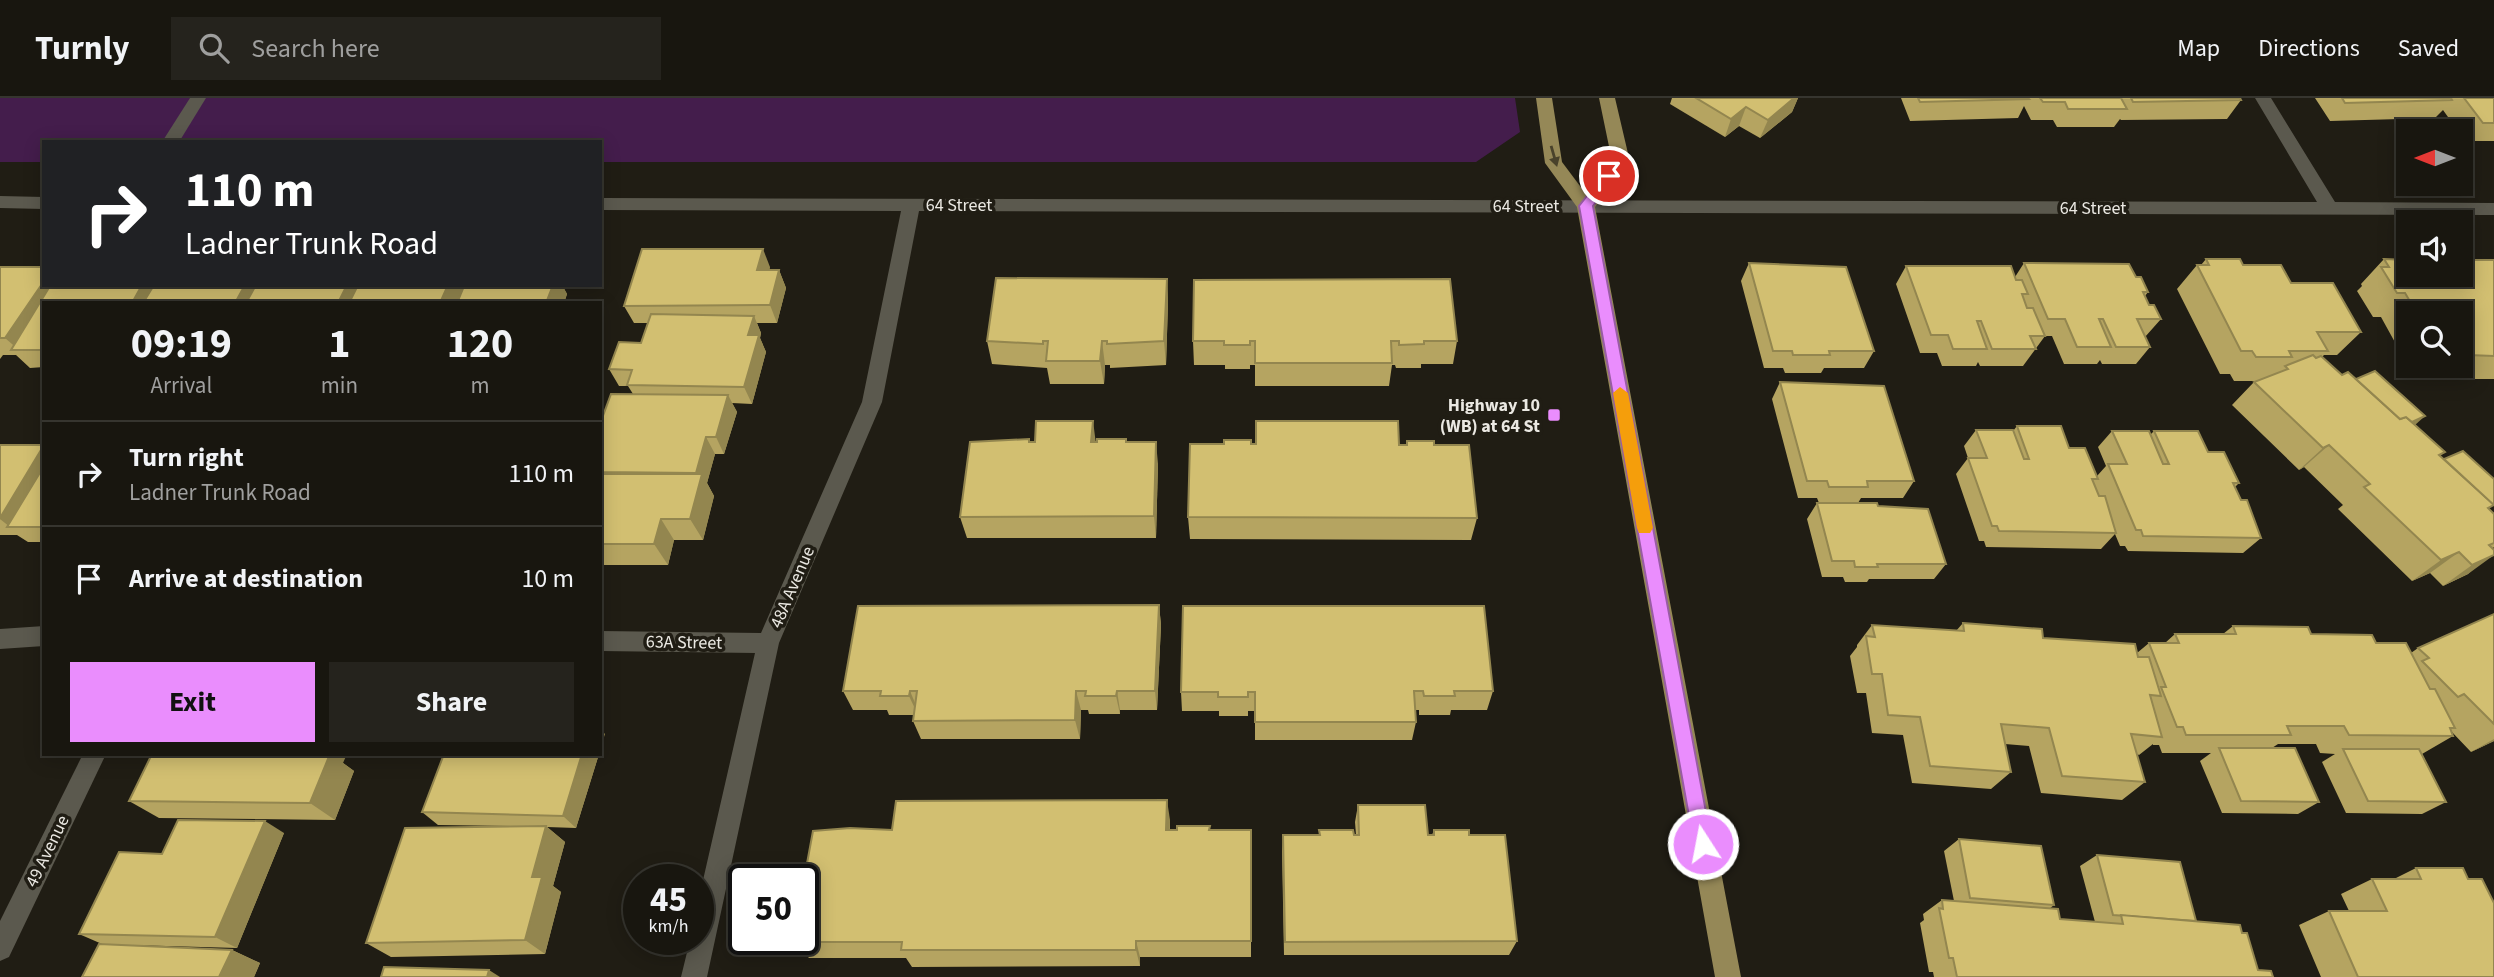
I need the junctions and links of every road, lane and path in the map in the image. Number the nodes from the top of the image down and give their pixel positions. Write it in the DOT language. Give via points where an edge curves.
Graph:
graph roads {
  1 [pos="198,98"];
  2 [pos="1544,98"];
  3 [pos="1607,98"];
  4 [pos="2263,98"];
  5 [pos="171,140"];
  6 [pos="0,202"];
  7 [pos="42,202"];
  8 [pos="602,204"];
  9 [pos="911,205"];
  10 [pos="1586,206"];
  11 [pos="2329,208"];
  12 [pos="2494,209"];
  13 [pos="42,636"];
  14 [pos="0,639"];
  15 [pos="602,640"];
  16 [pos="768,643"];
  17 [pos="94,756"];
  18 [pos="0,948"];
  19 [pos="694,977"];
  20 [pos="1728,977"];
  1 -- 5 [label="street"];
  2 -- 10 [label="main road, one-way" via="1554,163"];
  3 -- 10 [label="main road" via="1621,162"];
  4 -- 11 [label="street"];
  6 -- 7 [label="street"];
  8 -- 9 [label="street, 64 Street"];
  9 -- 10 [label="street, 64 Street"];
  9 -- 16 [label="street, 48A Avenue" via="872,402"];
  10 -- 11 [label="street, 64 Street"];
  10 -- 20 [label="main road"];
  11 -- 12 [label="street, 64 Street"];
  13 -- 14 [label="street"];
  15 -- 16 [label="street, 63A Street"];
  16 -- 19 [label="street, 48A Avenue"];
  17 -- 18 [label="street, 49 Avenue"];
}
